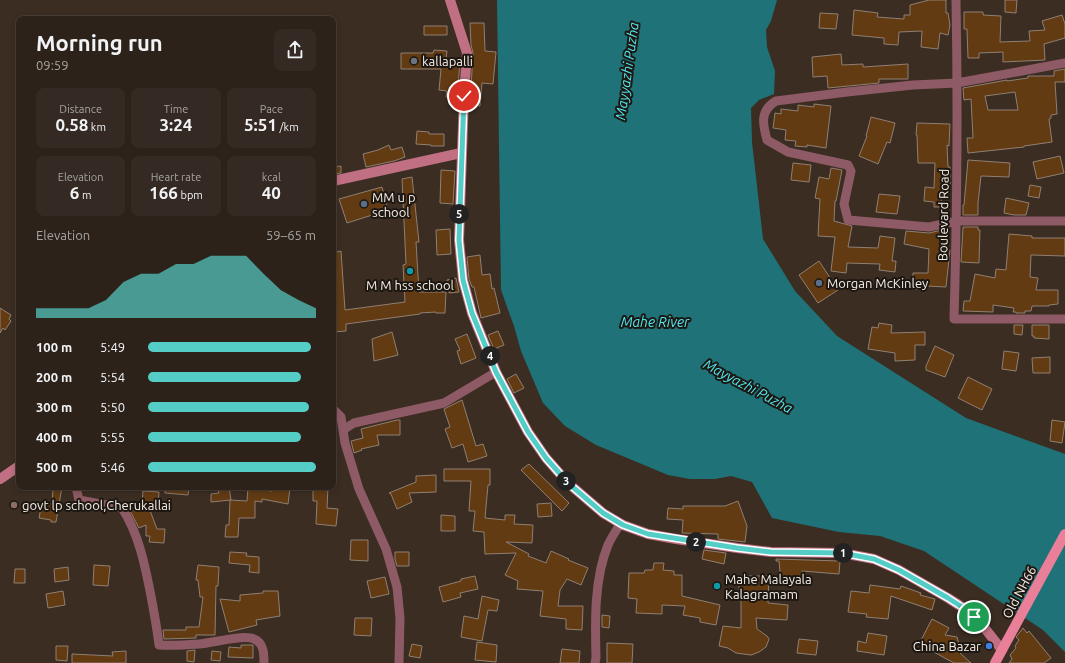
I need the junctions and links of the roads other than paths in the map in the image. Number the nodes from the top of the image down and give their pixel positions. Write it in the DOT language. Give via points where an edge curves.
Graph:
graph roads {
  1 [pos="450,0"];
  2 [pos="956,0"];
  3 [pos="1065,63"];
  4 [pos="957,83"];
  5 [pos="461,153"];
  6 [pos="336,180"];
  7 [pos="957,221"];
  8 [pos="1065,221"];
  9 [pos="1065,319"];
  10 [pos="496,372"];
  11 [pos="336,412"];
  12 [pos="343,430"];
  13 [pos="16,468"];
  14 [pos="0,479"];
  15 [pos="77,490"];
  16 [pos="620,524"];
  17 [pos="1065,534"];
  18 [pos="1002,650"];
  19 [pos="264,663"];
  20 [pos="399,663"];
  21 [pos="595,663"];
  22 [pos="995,663"];
  1 -- 5 [label="street" via="467,53"];
  2 -- 4 [label="street, Boulevard Road"];
  3 -- 4 [label="street"];
  4 -- 7 [label="street, Boulevard Road"];
  4 -- 7 [label="street" via="913,85 776,101 764,113 763,126 767,140 788,152 848,165 850,171 844,204 848,220 929,227"];
  5 -- 6 [label="street"];
  5 -- 10 [label="street" via="459,240 463,280 472,313"];
  7 -- 8 [label="street"];
  7 -- 9 [label="street, Boulevard Road" via="954,319"];
  10 -- 12 [label="street" via="444,403 354,423"];
  10 -- 16 [label="street" via="528,432 546,458 568,483"];
  11 -- 12 [label="street" via="341,417"];
  12 -- 20 [label="street" via="359,489 386,549 397,587 400,618"];
  13 -- 14 [label="street"];
  15 -- 19 [label="street" via="79,500 122,508 128,517 144,559 159,645 199,644 248,636 260,643 264,650"];
  16 -- 18 [label="street" via="648,534 737,548 771,552 842,553 874,559 899,570 962,607 983,626"];
  16 -- 21 [label="street" via="608,545 599,580"];
  17 -- 18 [label="main road, Old NH66"];
  18 -- 22 [label="main road, Old NH66"];
}
